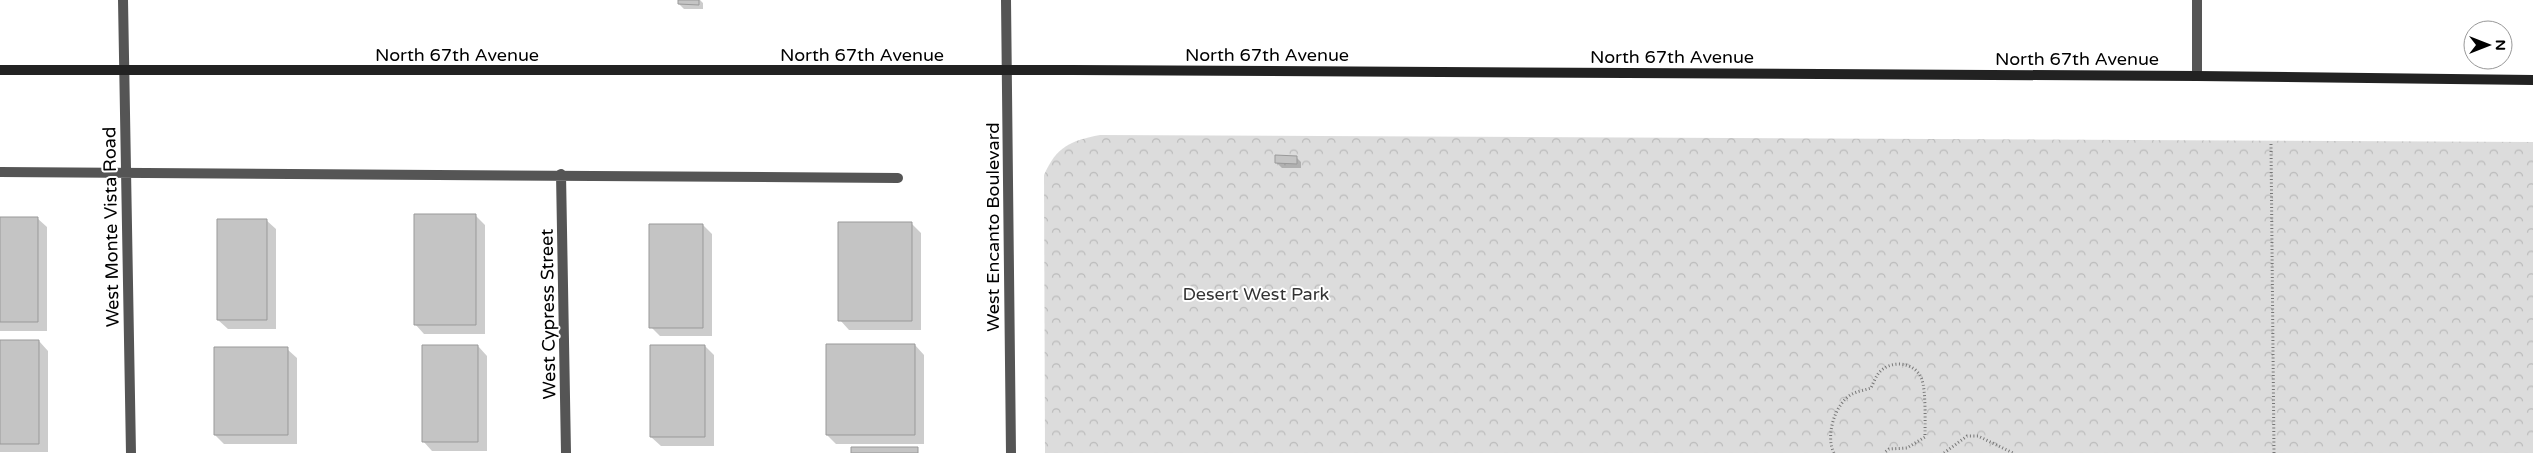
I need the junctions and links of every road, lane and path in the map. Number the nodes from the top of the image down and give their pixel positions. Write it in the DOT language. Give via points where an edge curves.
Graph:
graph roads {
  1 [pos="123,0"];
  2 [pos="1006,0"];
  3 [pos="2198,0"];
  4 [pos="0,70"];
  5 [pos="1008,70"];
  6 [pos="124,71"];
  7 [pos="2196,76"];
  8 [pos="2533,80"];
  9 [pos="2271,144"];
  10 [pos="0,172"];
  11 [pos="126,172"];
  12 [pos="562,174"];
  13 [pos="898,178"];
  14 [pos="1906,448"];
  15 [pos="131,453"];
  16 [pos="566,453"];
  17 [pos="1011,453"];
  18 [pos="1834,453"];
  19 [pos="1884,453"];
  20 [pos="1909,453"];
  21 [pos="1944,453"];
  22 [pos="2013,453"];
  23 [pos="2274,453"];
  1 -- 6 [label="street, West Monte Vista Road"];
  2 -- 5 [label="street, West Encanto Boulevard"];
  3 -- 7 [label="street"];
  4 -- 6 [label="main road, North 67th Avenue"];
  5 -- 6 [label="main road, North 67th Avenue"];
  5 -- 7 [label="main road, North 67th Avenue"];
  5 -- 17 [label="street, West Encanto Boulevard"];
  6 -- 11 [label="street, West Monte Vista Road"];
  7 -- 8 [label="main road, North 67th Avenue"];
  9 -- 23 [label="path"];
  10 -- 11 [label="street"];
  11 -- 12 [label="street"];
  11 -- 15 [label="street, West Monte Vista Road"];
  12 -- 13 [label="street"];
  12 -- 16 [label="street, West Cypress Street"];
  14 -- 18 [label="path" via="1925,438 1926,422 1922,379 1914,369 1903,364 1890,365 1878,373 1871,388 1851,394 1844,401 1834,418 1830,446"];
  14 -- 19 [label="path" via="1890,449"];
  14 -- 20 [label="path"];
  21 -- 22 [label="path" via="1967,436 1978,436"];
}
